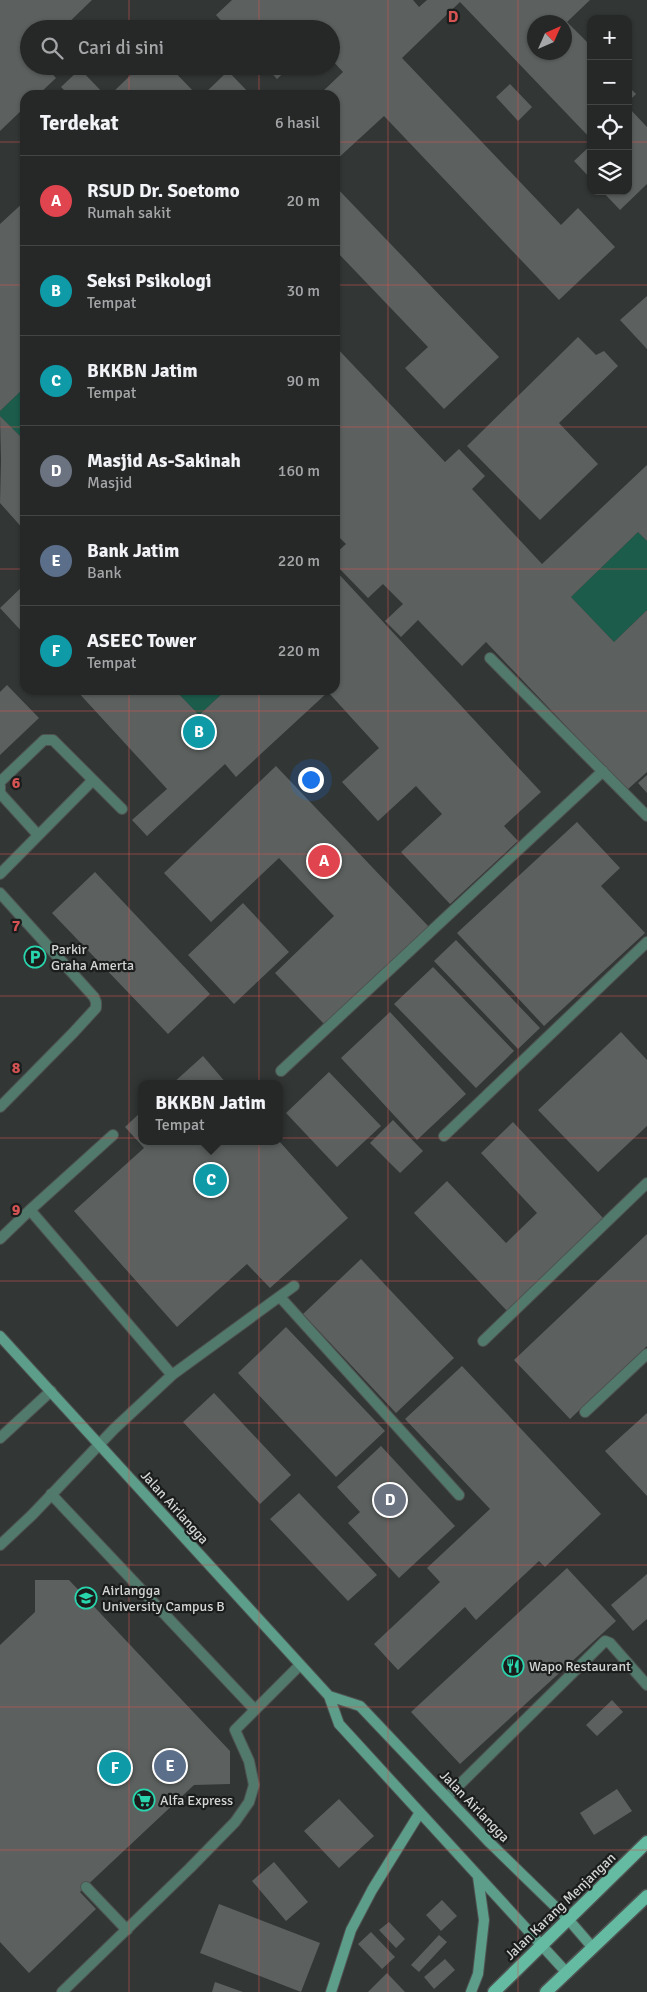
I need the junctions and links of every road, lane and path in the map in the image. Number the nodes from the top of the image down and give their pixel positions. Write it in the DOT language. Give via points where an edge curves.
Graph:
graph roads {
  1 [pos="490,658"];
  2 [pos="602,771"];
  3 [pos="93,780"];
  4 [pos="0,782"];
  5 [pos="0,786"];
  6 [pos="122,809"];
  7 [pos="647,816"];
  8 [pos="38,836"];
  9 [pos="0,874"];
  10 [pos="0,893"];
  11 [pos="647,942"];
  12 [pos="281,1071"];
  13 [pos="0,1107"];
  14 [pos="113,1135"];
  15 [pos="444,1136"];
  16 [pos="647,1183"];
  17 [pos="30,1210"];
  18 [pos="0,1239"];
  19 [pos="294,1286"];
  20 [pos="280,1297"];
  21 [pos="0,1336"];
  22 [pos="484,1341"];
  23 [pos="647,1354"];
  24 [pos="172,1375"];
  25 [pos="49,1389"];
  26 [pos="585,1412"];
  27 [pos="0,1432"];
  28 [pos="0,1438"];
  29 [pos="99,1444"];
  30 [pos="51,1494"];
  31 [pos="459,1495"];
  32 [pos="0,1545"];
  33 [pos="300,1664"];
  34 [pos="647,1685"];
  35 [pos="329,1696"];
  36 [pos="255,1710"];
  37 [pos="447,1797"];
  38 [pos="419,1814"];
  39 [pos="647,1842"];
  40 [pos="478,1877"];
  41 [pos="86,1886"];
  42 [pos="647,1896"];
  43 [pos="568,1919"];
  44 [pos="127,1930"];
  45 [pos="541,1944"];
  46 [pos="593,1948"];
  47 [pos="566,1973"];
  48 [pos="62,1992"];
  49 [pos="331,1992"];
  50 [pos="471,1992"];
  51 [pos="494,1992"];
  52 [pos="546,1992"];
  1 -- 2 [label="lane"];
  2 -- 7 [label="lane"];
  2 -- 12 [label="lane"];
  3 -- 4 [label="lane" via="53,740 44,740"];
  3 -- 6 [label="lane"];
  3 -- 8 [label="lane"];
  5 -- 8 [label="lane" via="0,793"];
  8 -- 9 [label="lane"];
  10 -- 13 [label="lane" via="96,1002 96,1008"];
  11 -- 15 [label="lane"];
  14 -- 17 [label="lane"];
  16 -- 22 [label="lane"];
  17 -- 18 [label="lane"];
  17 -- 24 [label="lane"];
  19 -- 20 [label="lane"];
  20 -- 24 [label="lane"];
  20 -- 31 [label="lane"];
  21 -- 25 [label="main road, Jalan Airlangga"];
  23 -- 26 [label="lane"];
  24 -- 29 [label="lane"];
  25 -- 27 [label="lane"];
  25 -- 28 [label="lane"];
  25 -- 29 [label="main road, Jalan Airlangga"];
  29 -- 30 [label="lane"];
  29 -- 33 [label="main road, Jalan Airlangga"];
  30 -- 32 [label="lane"];
  30 -- 36 [label="lane"];
  33 -- 35 [label="main road, Jalan Airlangga"];
  33 -- 36 [label="lane"];
  34 -- 37 [label="lane" via="605,1641"];
  35 -- 37 [label="main road, Jalan Airlangga" via="360,1706"];
  35 -- 38 [label="main road, Jalan Airlangga" via="339,1724"];
  36 -- 44 [label="lane" via="235,1730 249,1761 254,1785 249,1802 235,1822"];
  37 -- 43 [label="main road, Jalan Airlangga"];
  38 -- 40 [label="main road, Jalan Airlangga"];
  38 -- 49 [label="main road" via="351,1930"];
  39 -- 43 [label="main road, Jalan Karang Menjangan"];
  40 -- 45 [label="main road, Jalan Airlangga"];
  40 -- 50 [label="main road" via="484,1920 478,1974"];
  41 -- 44 [label="lane"];
  42 -- 46 [label="main road"];
  43 -- 45 [label="main road, Jalan Karang Menjangan"];
  43 -- 46 [label="main road, Jalan Airlangga"];
  44 -- 48 [label="lane"];
  45 -- 47 [label="main road, Jalan Airlangga"];
  45 -- 51 [label="main road, Jalan Karang Menjangan"];
  46 -- 47 [label="main road"];
  47 -- 52 [label="main road"];
}
